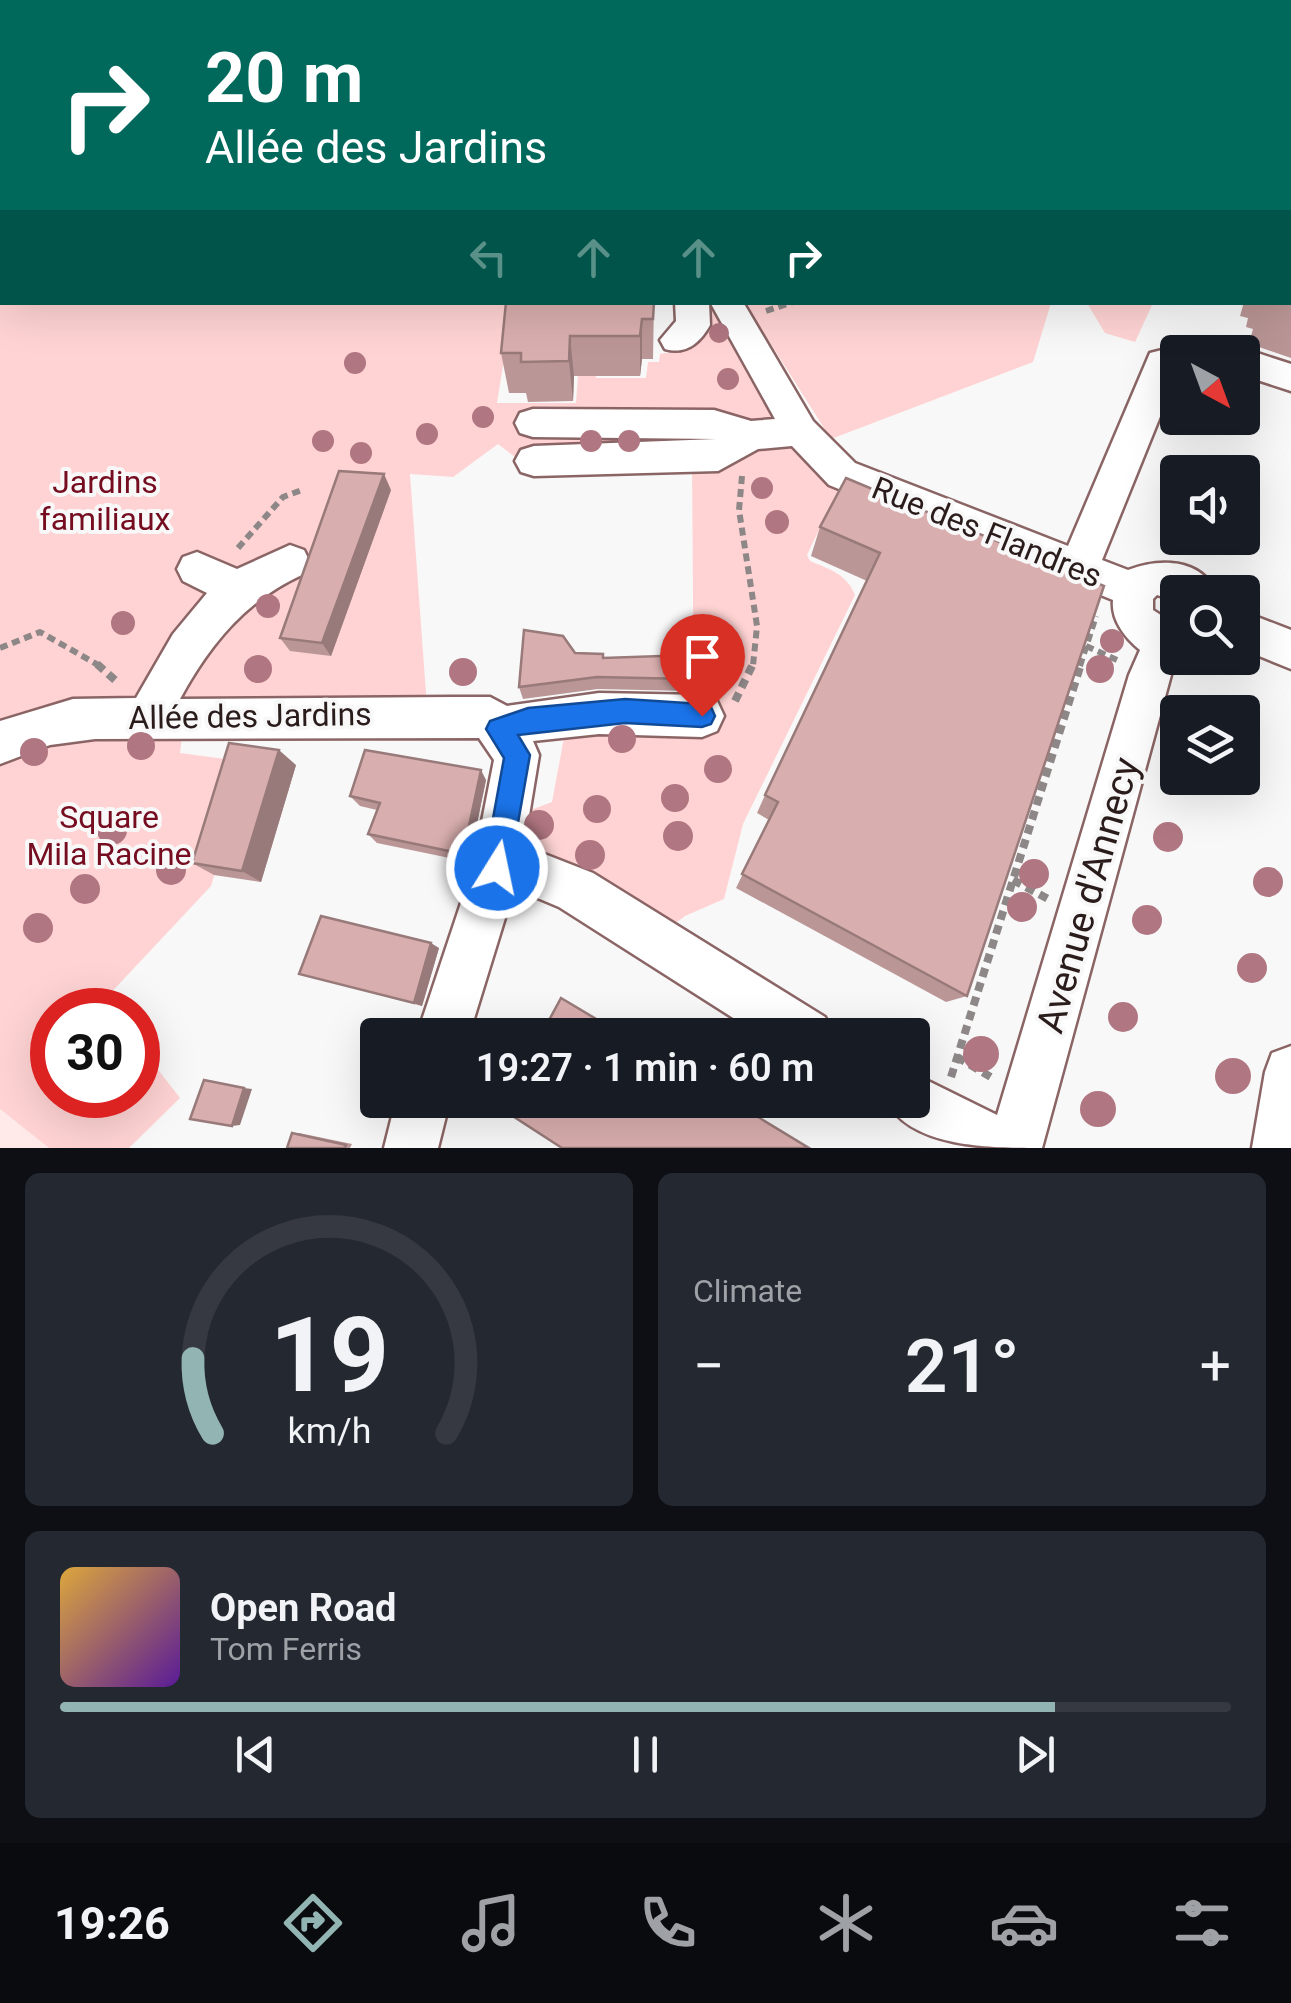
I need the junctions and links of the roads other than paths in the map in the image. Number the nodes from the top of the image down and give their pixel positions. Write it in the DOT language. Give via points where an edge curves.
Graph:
graph roads {
  1 [pos="692,305"];
  2 [pos="728,305"];
  3 [pos="677,340"];
  4 [pos="1260,367"];
  5 [pos="1160,369"];
  6 [pos="1291,378"];
  7 [pos="532,423"];
  8 [pos="800,431"];
  9 [pos="748,452"];
  10 [pos="534,461"];
  11 [pos="290,562"];
  12 [pos="1160,577"];
  13 [pos="1101,587"];
  14 [pos="1160,636"];
  15 [pos="1260,637"];
  16 [pos="1291,650"];
  17 [pos="1160,660"];
  18 [pos="702,716"];
  19 [pos="148,719"];
  20 [pos="45,722"];
  21 [pos="0,726"];
  22 [pos="498,729"];
  23 [pos="0,742"];
  24 [pos="497,868"];
  25 [pos="449,1018"];
  26 [pos="780,1018"];
  27 [pos="1291,1072"];
  28 [pos="930,1109"];
  29 [pos="418,1118"];
  30 [pos="411,1148"];
  31 [pos="1003,1148"];
  32 [pos="1015,1148"];
  33 [pos="1279,1148"];
  1 -- 3 [label="street" via="694,325"];
  2 -- 8 [label="street"];
  4 -- 6 [label="street"];
  5 -- 13 [label="street"];
  7 -- 9 [label="street" via="714,424"];
  8 -- 9 [label="street"];
  8 -- 13 [label="street, Rue des Flandres" via="842,474"];
  9 -- 10 [label="street"];
  11 -- 19 [label="street" via="216,578"];
  12 -- 13 [label="street"];
  13 -- 14 [label="street" via="1130,599 1135,619"];
  15 -- 16 [label="street"];
  17 -- 32 [label="street, Avenue d'Annecy" via="1150,674"];
  18 -- 22 [label="street, Allée des Jardins" via="625,711"];
  19 -- 20 [label="street, Allée des Jardins"];
  19 -- 22 [label="street, Allée des Jardins" via="472,717 490,718"];
  20 -- 21 [label="street"];
  20 -- 23 [label="street, Allée des Jardins"];
  22 -- 24 [label="street" via="517,755"];
  24 -- 25 [label="street"];
  24 -- 26 [label="street" via="529,870 576,890"];
  27 -- 33 [label="street"];
  28 -- 31 [label="street"];
  29 -- 30 [label="street"];
}
